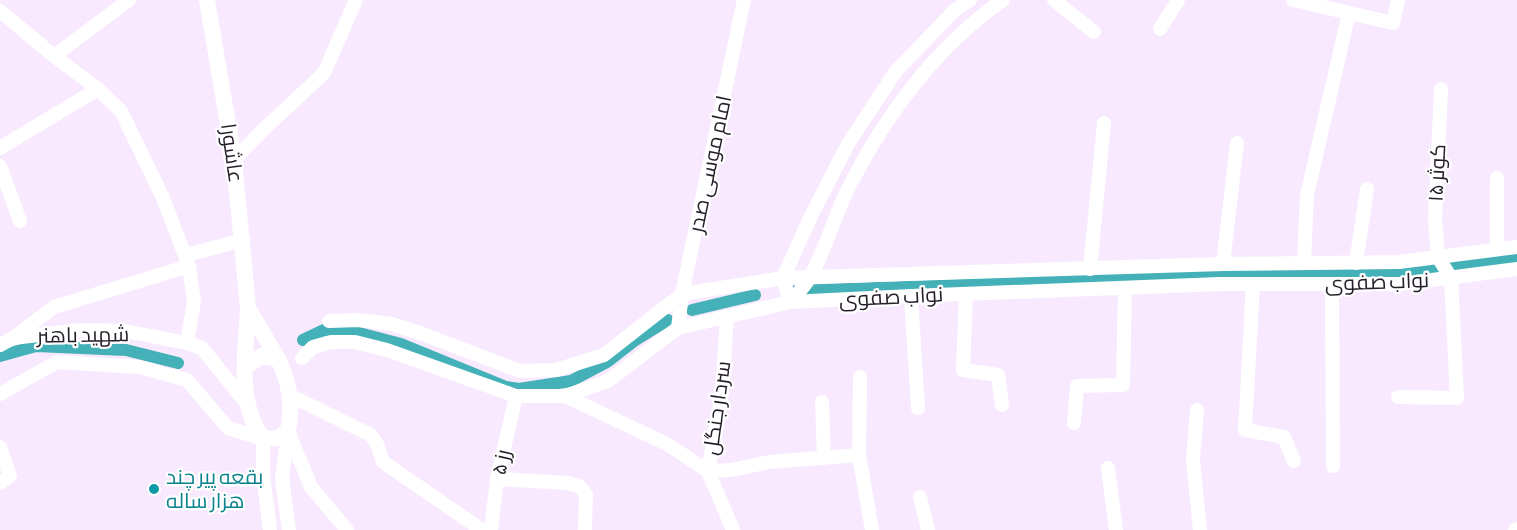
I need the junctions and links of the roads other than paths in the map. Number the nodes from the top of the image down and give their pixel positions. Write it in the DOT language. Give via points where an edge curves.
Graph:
graph roads {
  1 [pos="129,0"];
  2 [pos="207,0"];
  3 [pos="356,0"];
  4 [pos="744,0"];
  5 [pos="970,0"];
  6 [pos="1003,0"];
  7 [pos="1054,0"];
  8 [pos="1178,0"];
  9 [pos="1293,0"];
  10 [pos="1398,0"];
  11 [pos="0,12"];
  12 [pos="1349,13"];
  13 [pos="1160,29"];
  14 [pos="1094,32"];
  15 [pos="54,56"];
  16 [pos="98,89"];
  17 [pos="1441,89"];
  18 [pos="1104,123"];
  19 [pos="1237,143"];
  20 [pos="0,148"];
  21 [pos="234,160"];
  22 [pos="0,166"];
  23 [pos="1497,178"];
  24 [pos="1366,189"];
  25 [pos="20,221"];
  26 [pos="243,240"];
  27 [pos="1517,247"];
  28 [pos="1497,249"];
  29 [pos="1438,257"];
  30 [pos="188,260"];
  31 [pos="1304,263"];
  32 [pos="1356,263"];
  33 [pos="1223,264"];
  34 [pos="1090,268"];
  35 [pos="1517,269"];
  36 [pos="783,278"];
  37 [pos="810,278"];
  38 [pos="1451,278"];
  39 [pos="1253,284"];
  40 [pos="1332,285"];
  41 [pos="1125,288"];
  42 [pos="682,294"];
  43 [pos="966,294"];
  44 [pos="910,296"];
  45 [pos="790,302"];
  46 [pos="248,308"];
  47 [pos="727,316"];
  48 [pos="329,321"];
  49 [pos="678,328"];
  50 [pos="13,338"];
  51 [pos="187,343"];
  52 [pos="0,345"];
  53 [pos="302,358"];
  54 [pos="278,359"];
  55 [pos="245,367"];
  56 [pos="860,377"];
  57 [pos="0,394"];
  58 [pos="291,396"];
  59 [pos="516,396"];
  60 [pos="565,396"];
  61 [pos="1398,397"];
  62 [pos="822,402"];
  63 [pos="247,404"];
  64 [pos="1002,405"];
  65 [pos="918,408"];
  66 [pos="1197,410"];
  67 [pos="1074,423"];
  68 [pos="288,431"];
  69 [pos="263,439"];
  70 [pos="0,447"];
  71 [pos="860,455"];
  72 [pos="824,458"];
  73 [pos="1294,461"];
  74 [pos="1333,466"];
  75 [pos="1108,468"];
  76 [pos="708,471"];
  77 [pos="496,479"];
  78 [pos="0,483"];
  79 [pos="920,496"];
  80 [pos="269,526"];
  81 [pos="292,527"];
  82 [pos="346,530"];
  83 [pos="482,530"];
  84 [pos="491,530"];
  85 [pos="585,530"];
  86 [pos="733,530"];
  87 [pos="872,530"];
  88 [pos="928,530"];
  89 [pos="1116,530"];
  90 [pos="1200,530"];
  1 -- 15 [label="street"];
  2 -- 21 [label="main road, عاشورا"];
  3 -- 21 [label="street" via="324,73"];
  4 -- 42 [label="street, امام موسی صدر"];
  5 -- 36 [label="street" via="955,10 896,71 848,144"];
  6 -- 37 [label="street" via="955,39 896,107 845,195"];
  7 -- 14 [label="street"];
  8 -- 13 [label="street"];
  9 -- 12 [label="street"];
  10 -- 12 [label="street" via="1393,23"];
  11 -- 15 [label="street"];
  12 -- 31 [label="street" via="1307,195"];
  15 -- 16 [label="street"];
  16 -- 20 [label="street"];
  16 -- 30 [label="street" via="121,111"];
  17 -- 29 [label="street, کوثر ۱۵" via="1435,219"];
  18 -- 34 [label="street"];
  19 -- 33 [label="street"];
  21 -- 26 [label="main road, عاشورا"];
  22 -- 25 [label="street"];
  23 -- 28 [label="street"];
  24 -- 32 [label="street"];
  26 -- 30 [label="street"];
  26 -- 46 [label="main road, عاشورا"];
  27 -- 28 [label="street, نواب صفوی"];
  28 -- 29 [label="street, نواب صفوی"];
  29 -- 32 [label="street, نواب صفوی"];
  29 -- 38 [label="street"];
  30 -- 50 [label="street" via="54,307"];
  30 -- 51 [label="street" via="194,302"];
  31 -- 32 [label="street, نواب صفوی"];
  31 -- 33 [label="street, نواب صفوی"];
  33 -- 34 [label="street, نواب صفوی"];
  34 -- 37 [label="street, نواب صفوی"];
  35 -- 38 [label="street, نواب صفوی"];
  36 -- 37 [label="street, نواب صفوی"];
  36 -- 42 [label="street, نواب صفوی"];
  36 -- 45 [label="street"];
  37 -- 45 [label="street"];
  38 -- 40 [label="street, نواب صفوی" via="1401,284"];
  38 -- 61 [label="street" via="1457,398"];
  39 -- 40 [label="street, نواب صفوی"];
  39 -- 41 [label="street, نواب صفوی"];
  39 -- 73 [label="street" via="1245,430 1284,437"];
  40 -- 74 [label="street"];
  41 -- 43 [label="street, نواب صفوی"];
  41 -- 67 [label="street" via="1123,385 1077,386"];
  42 -- 48 [label="street, نواب صفوی" via="604,355 556,370 519,371 392,324"];
  42 -- 49 [label="street, امام موسی صدر"];
  43 -- 44 [label="street, نواب صفوی"];
  43 -- 64 [label="street" via="963,370 998,375"];
  44 -- 45 [label="street, نواب صفوی"];
  44 -- 65 [label="street"];
  45 -- 47 [label="street, نواب صفوی"];
  46 -- 54 [label="main road"];
  46 -- 55 [label="main road, عاشورا"];
  47 -- 49 [label="street, نواب صفوی"];
  47 -- 76 [label="street, سردار جنگل" via="722,393"];
  49 -- 60 [label="street, نواب صفوی" via="608,381"];
  50 -- 51 [label="street, شهید باهنر" via="81,330 125,331"];
  50 -- 52 [label="street, شهید باهنر"];
  51 -- 63 [label="street, شهید باهنر" via="202,348"];
  53 -- 59 [label="street, نواب صفوی" via="313,347 356,342"];
  54 -- 55 [label="main road" via="262,356"];
  54 -- 58 [label="main road"];
  55 -- 63 [label="main road, عاشورا"];
  56 -- 71 [label="street"];
  57 -- 69 [label="street" via="57,362 139,367 187,380 228,428"];
  58 -- 68 [label="main road"];
  58 -- 83 [label="street" via="371,435 383,462"];
  59 -- 60 [label="street, نواب صفوی"];
  59 -- 77 [label="street, رز ۵"];
  60 -- 76 [label="street" via="666,444"];
  62 -- 72 [label="street"];
  63 -- 69 [label="main road, عاشورا" via="254,428"];
  66 -- 90 [label="street" via="1193,460"];
  68 -- 69 [label="main road" via="278,438"];
  68 -- 81 [label="street" via="282,478"];
  68 -- 82 [label="street" via="311,487"];
  69 -- 80 [label="street"];
  70 -- 78 [label="street" via="10,476"];
  71 -- 72 [label="street"];
  71 -- 87 [label="street"];
  72 -- 76 [label="street"];
  75 -- 89 [label="street"];
  76 -- 86 [label="street, سردار جنگل"];
  77 -- 84 [label="street, رز ۵"];
  77 -- 85 [label="street" via="579,486 586,494"];
  79 -- 88 [label="street"];
  80 -- 81 [label="street"];
}
